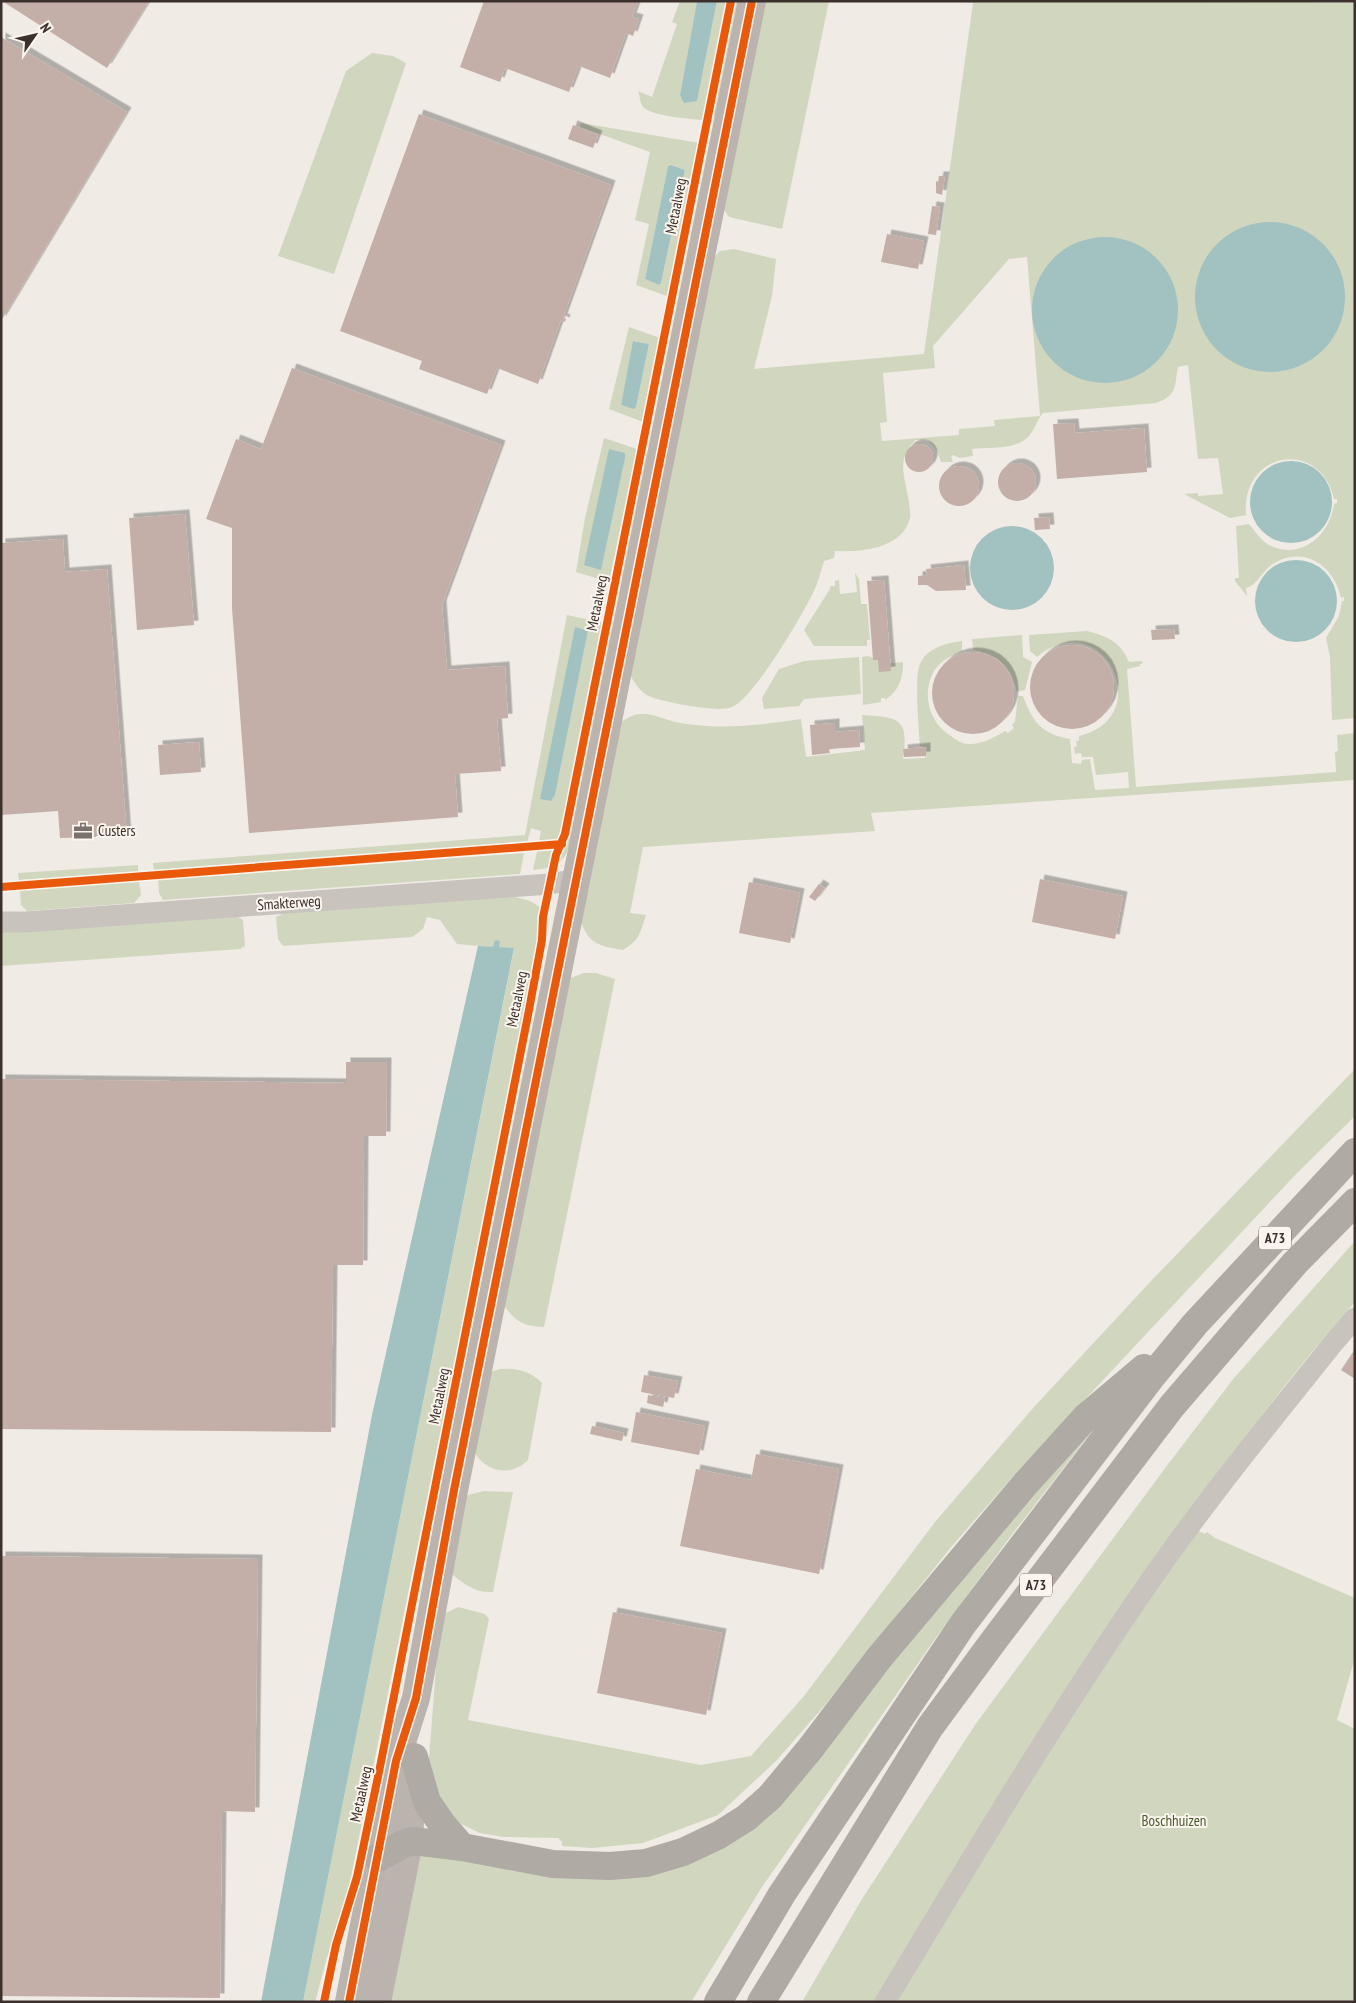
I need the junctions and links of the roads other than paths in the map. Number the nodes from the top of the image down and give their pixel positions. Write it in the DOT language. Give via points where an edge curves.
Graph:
graph roads {
  1 [pos="752,1"];
  2 [pos="577,879"];
  3 [pos="1,922"];
  4 [pos="1355,1152"];
  5 [pos="1355,1202"];
  6 [pos="1355,1318"];
  7 [pos="1195,1324"];
  8 [pos="416,1698"];
  9 [pos="414,1757"];
  10 [pos="409,1842"];
  11 [pos="462,1847"];
  12 [pos="378,1858"];
  13 [pos="349,2002"];
  14 [pos="377,2002"];
  15 [pos="718,2002"];
  16 [pos="761,2002"];
  17 [pos="885,2002"];
  1 -- 2 [label="street, Metaalweg"];
  2 -- 3 [label="street, Smakterweg" via="550,884"];
  2 -- 8 [label="street, Metaalweg" via="454,1490"];
  4 -- 7 [label="highway, A73"];
  5 -- 16 [label="highway, A73" via="1295,1263 1172,1406 994,1639 930,1727"];
  6 -- 17 [label="street" via="1227,1477 1138,1598 1048,1733"];
  7 -- 11 [label="highway, A73" via="1086,1417 1059,1446 879,1658 790,1774 746,1818 683,1852 646,1863 610,1866 553,1864"];
  7 -- 15 [label="highway, A73" via="963,1624 782,1894"];
  8 -- 9 [label="street, Metaalweg"];
  8 -- 12 [label="street, Metaalweg" via="396,1761"];
  9 -- 10 [label="street, Metaalweg"];
  9 -- 11 [label="highway" via="427,1802"];
  10 -- 11 [label="highway, A73"];
  10 -- 12 [label="highway, A73"];
  10 -- 14 [label="street, Metaalweg"];
  12 -- 13 [label="street, Metaalweg"];
}
